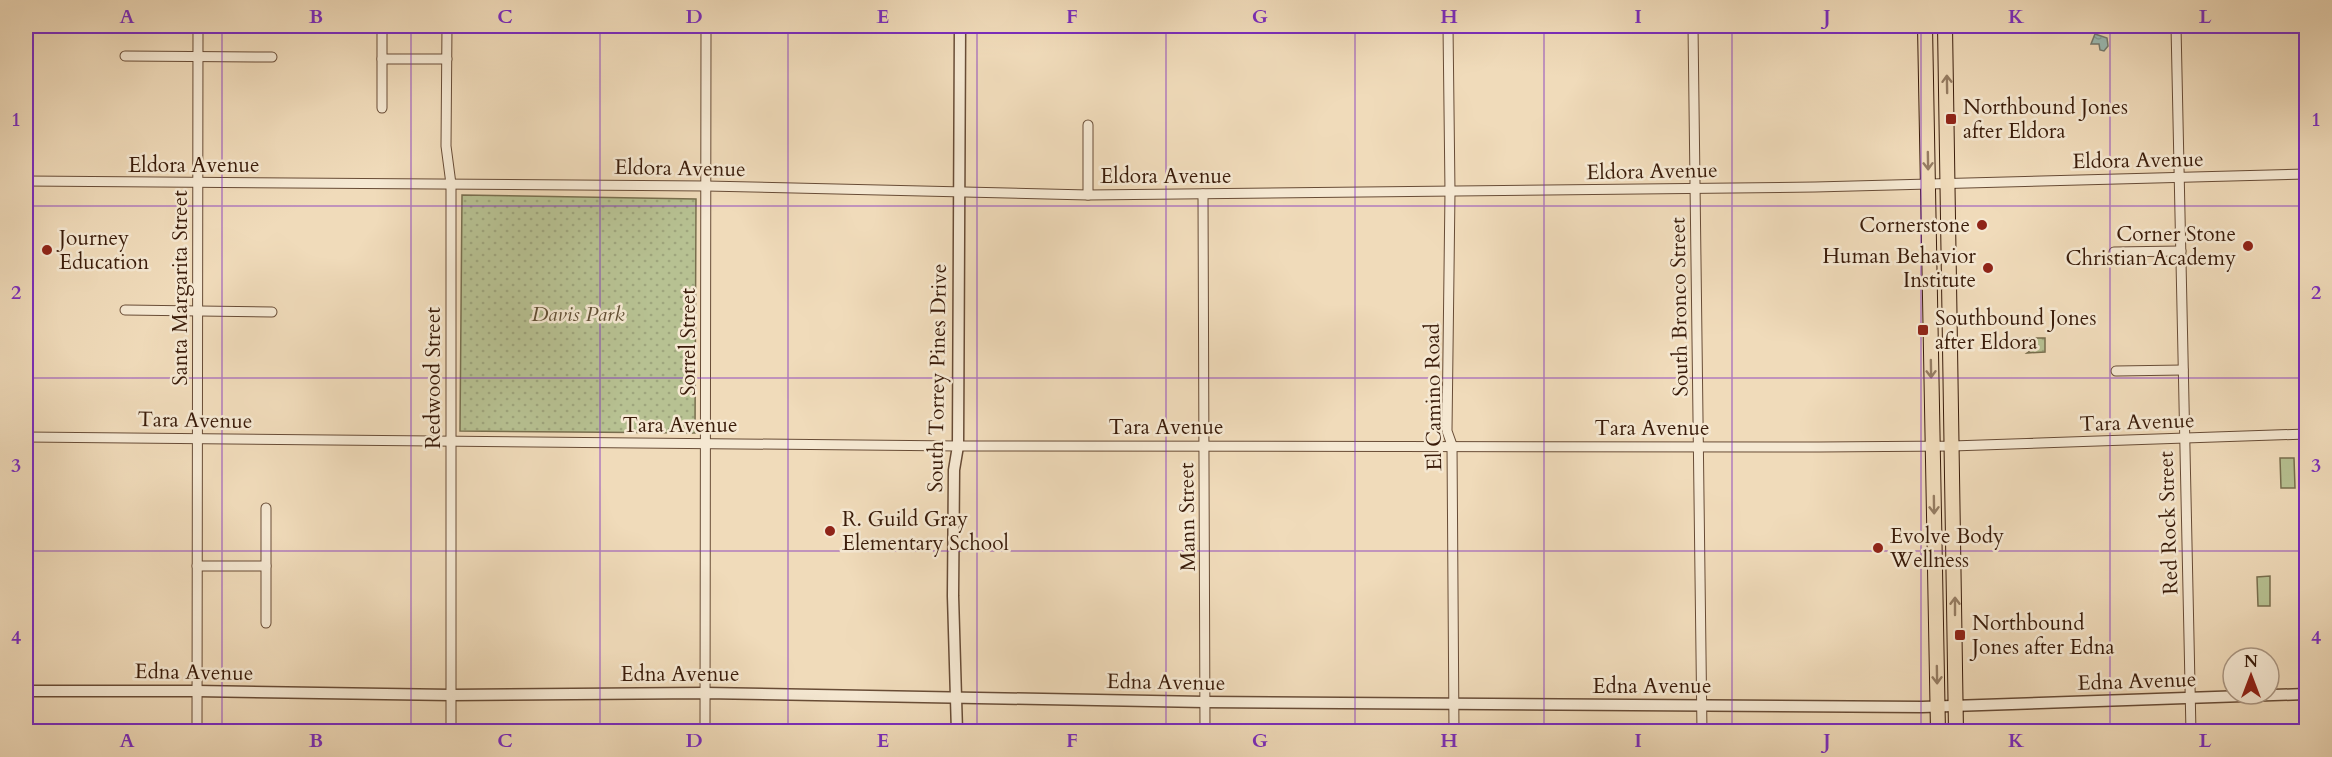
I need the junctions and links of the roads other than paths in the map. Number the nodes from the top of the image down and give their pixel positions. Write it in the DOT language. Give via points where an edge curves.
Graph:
graph roads {
  1 [pos="198,26"];
  2 [pos="382,26"];
  3 [pos="447,26"];
  4 [pos="706,26"];
  5 [pos="960,26"];
  6 [pos="1448,26"];
  7 [pos="1693,26"];
  8 [pos="1925,26"];
  9 [pos="1945,26"];
  10 [pos="2176,26"];
  11 [pos="125,56"];
  12 [pos="198,56"];
  13 [pos="272,57"];
  14 [pos="382,59"];
  15 [pos="447,59"];
  16 [pos="382,108"];
  17 [pos="1088,125"];
  18 [pos="2307,174"];
  19 [pos="2178,176"];
  20 [pos="26,181"];
  21 [pos="198,184"];
  22 [pos="451,184"];
  23 [pos="1928,185"];
  24 [pos="1948,185"];
  25 [pos="706,186"];
  26 [pos="1696,189"];
  27 [pos="959,192"];
  28 [pos="1450,192"];
  29 [pos="1203,194"];
  30 [pos="1088,195"];
  31 [pos="2181,251"];
  32 [pos="2114,252"];
  33 [pos="125,310"];
  34 [pos="198,311"];
  35 [pos="272,312"];
  36 [pos="2183,370"];
  37 [pos="2115,371"];
  38 [pos="2307,434"];
  39 [pos="26,437"];
  40 [pos="2184,438"];
  41 [pos="197,440"];
  42 [pos="451,441"];
  43 [pos="706,443"];
  44 [pos="1204,445"];
  45 [pos="1452,445"];
  46 [pos="958,446"];
  47 [pos="1699,446"];
  48 [pos="1933,446"];
  49 [pos="1953,446"];
  50 [pos="266,508"];
  51 [pos="197,566"];
  52 [pos="266,566"];
  53 [pos="266,623"];
  54 [pos="26,691"];
  55 [pos="196,691"];
  56 [pos="705,693"];
  57 [pos="2307,694"];
  58 [pos="451,695"];
  59 [pos="956,699"];
  60 [pos="2191,699"];
  61 [pos="1205,702"];
  62 [pos="1454,705"];
  63 [pos="1702,706"];
  64 [pos="1955,706"];
  65 [pos="1938,707"];
  66 [pos="196,732"];
  67 [pos="451,732"];
  68 [pos="705,732"];
  69 [pos="957,732"];
  70 [pos="1205,732"];
  71 [pos="1454,732"];
  72 [pos="1702,732"];
  73 [pos="1938,732"];
  74 [pos="1956,732"];
  75 [pos="2192,732"];
  1 -- 12 [label="street, Santa Margarita Street"];
  2 -- 14 [label="street"];
  3 -- 15 [label="street, Redwood Street"];
  4 -- 25 [label="street, Sorrel Street"];
  5 -- 27 [label="street, South Torrey Pines Drive"];
  6 -- 28 [label="street, El Camino Road"];
  7 -- 26 [label="street, South Bronco Street"];
  8 -- 23 [label="main road, one-way"];
  24 -- 9 [label="main road, one-way"];
  10 -- 19 [label="street, Red Rock Street"];
  11 -- 12 [label="street"];
  12 -- 13 [label="street"];
  12 -- 21 [label="street, Santa Margarita Street"];
  14 -- 15 [label="street"];
  14 -- 16 [label="street"];
  15 -- 22 [label="street, Redwood Street"];
  17 -- 30 [label="street"];
  18 -- 19 [label="street, Eldora Avenue"];
  19 -- 24 [label="street, Eldora Avenue"];
  19 -- 31 [label="street, Red Rock Street"];
  20 -- 21 [label="street, Eldora Avenue"];
  21 -- 22 [label="street, Eldora Avenue"];
  21 -- 34 [label="street, Santa Margarita Street"];
  22 -- 25 [label="street, Eldora Avenue"];
  22 -- 42 [label="street, Redwood Street"];
  23 -- 24 [label="street, Eldora Avenue"];
  23 -- 26 [label="street, Eldora Avenue"];
  23 -- 48 [label="main road, one-way"];
  24 -- 49 [label="main road"];
  25 -- 27 [label="street, Eldora Avenue"];
  25 -- 43 [label="street, Sorrel Street"];
  26 -- 28 [label="street, Eldora Avenue"];
  26 -- 47 [label="street, South Bronco Street"];
  27 -- 30 [label="street, Eldora Avenue"];
  27 -- 46 [label="street, South Torrey Pines Drive"];
  28 -- 29 [label="street, Eldora Avenue"];
  28 -- 45 [label="street, El Camino Road" via="1447,431"];
  29 -- 30 [label="street, Eldora Avenue"];
  29 -- 44 [label="street, Mann Street"];
  31 -- 32 [label="street"];
  31 -- 36 [label="street, Red Rock Street"];
  33 -- 34 [label="street"];
  34 -- 35 [label="street"];
  34 -- 41 [label="street, Santa Margarita Street"];
  36 -- 37 [label="street"];
  36 -- 40 [label="street, Red Rock Street"];
  38 -- 40 [label="street, Tara Avenue"];
  39 -- 41 [label="street, Tara Avenue"];
  40 -- 49 [label="street, Tara Avenue"];
  40 -- 60 [label="street, Red Rock Street"];
  41 -- 42 [label="street, Tara Avenue"];
  41 -- 51 [label="street, Santa Margarita Street"];
  42 -- 43 [label="street, Tara Avenue"];
  42 -- 58 [label="street, Redwood Street"];
  43 -- 46 [label="street, Tara Avenue"];
  43 -- 56 [label="street, Sorrel Street"];
  44 -- 45 [label="street, Tara Avenue"];
  44 -- 46 [label="street, Tara Avenue"];
  44 -- 61 [label="street, Mann Street"];
  45 -- 47 [label="street, Tara Avenue"];
  45 -- 62 [label="street, El Camino Road"];
  46 -- 59 [label="street, South Torrey Pines Drive" via="954,470 953,596"];
  47 -- 48 [label="street, Tara Avenue"];
  47 -- 63 [label="street, South Bronco Street"];
  48 -- 49 [label="street, Tara Avenue"];
  48 -- 65 [label="main road, one-way"];
  64 -- 49 [label="main road, one-way"];
  50 -- 52 [label="street"];
  51 -- 52 [label="street"];
  51 -- 55 [label="street, Santa Margarita Street"];
  52 -- 53 [label="street"];
  54 -- 55 [label="street, Edna Avenue"];
  55 -- 58 [label="street, Edna Avenue"];
  55 -- 66 [label="street, Santa Margarita Street"];
  56 -- 58 [label="street, Edna Avenue"];
  56 -- 59 [label="street, Edna Avenue"];
  56 -- 68 [label="street, Sorrel Street"];
  57 -- 60 [label="street, Edna Avenue"];
  58 -- 67 [label="street, Redwood Street"];
  59 -- 61 [label="street, Edna Avenue"];
  59 -- 69 [label="street, South Torrey Pines Drive"];
  60 -- 64 [label="street, Edna Avenue"];
  60 -- 75 [label="street, Red Rock Street"];
  61 -- 62 [label="street, Edna Avenue"];
  61 -- 70 [label="street, Mann Street"];
  62 -- 63 [label="street, Edna Avenue"];
  62 -- 71 [label="street, El Camino Road"];
  63 -- 65 [label="street, Edna Avenue"];
  63 -- 72 [label="street, South Bronco Street"];
  64 -- 65 [label="street, Edna Avenue"];
  64 -- 74 [label="main road"];
  65 -- 73 [label="main road"];
}
